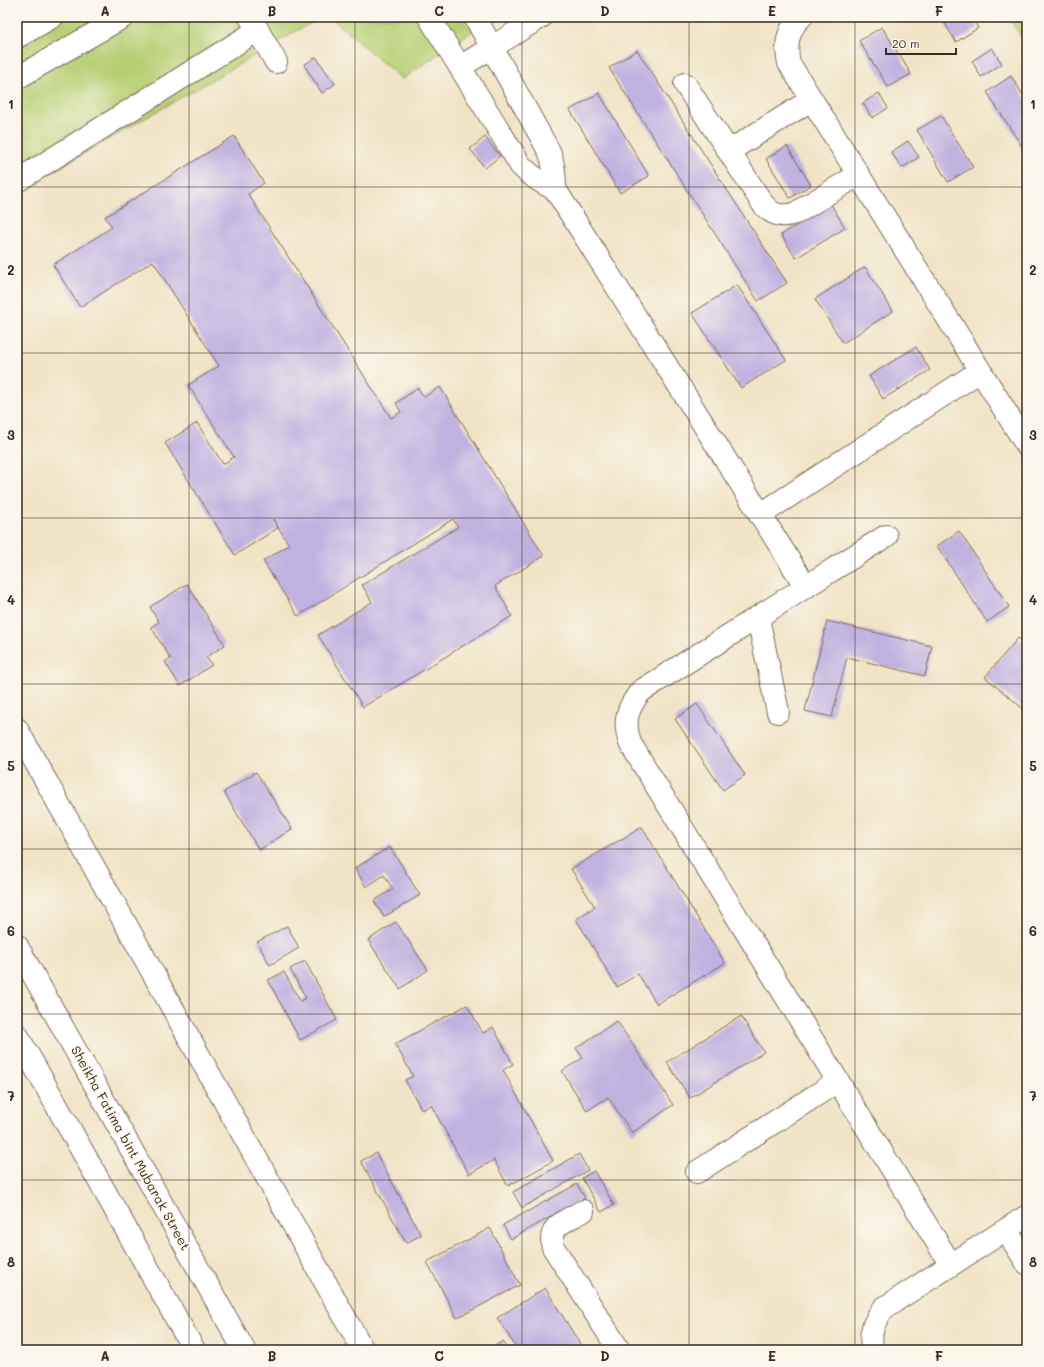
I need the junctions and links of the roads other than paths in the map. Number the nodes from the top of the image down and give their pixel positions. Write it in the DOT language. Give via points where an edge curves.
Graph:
graph roads {
  1 [pos="52,17"];
  2 [pos="123,17"];
  3 [pos="429,17"];
  4 [pos="475,17"];
  5 [pos="541,17"];
  6 [pos="801,17"];
  7 [pos="254,24"];
  8 [pos="17,37"];
  9 [pos="492,48"];
  10 [pos="276,62"];
  11 [pos="460,67"];
  12 [pos="17,78"];
  13 [pos="685,84"];
  14 [pos="812,100"];
  15 [pos="729,151"];
  16 [pos="858,175"];
  17 [pos="17,181"];
  18 [pos="555,189"];
  19 [pos="980,371"];
  20 [pos="1027,446"];
  21 [pos="760,515"];
  22 [pos="886,536"];
  23 [pos="806,587"];
  24 [pos="758,618"];
  25 [pos="778,712"];
  26 [pos="17,730"];
  27 [pos="17,946"];
  28 [pos="17,1035"];
  29 [pos="838,1081"];
  30 [pos="697,1172"];
  31 [pos="583,1211"];
  32 [pos="1027,1216"];
  33 [pos="1006,1230"];
  34 [pos="1027,1263"];
  35 [pos="951,1265"];
  36 [pos="194,1350"];
  37 [pos="244,1350"];
  38 [pos="363,1350"];
  39 [pos="619,1350"];
  40 [pos="873,1350"];
  1 -- 8 [label="street"];
  2 -- 12 [label="street"];
  3 -- 11 [label="street"];
  4 -- 9 [label="street"];
  5 -- 9 [label="street"];
  6 -- 14 [label="street" via="790,30 787,52 789,63"];
  7 -- 10 [label="street"];
  7 -- 17 [label="street"];
  9 -- 11 [label="street"];
  9 -- 18 [label="street" via="550,153 556,177"];
  11 -- 18 [label="street" via="521,166 531,176"];
  13 -- 15 [label="street"];
  14 -- 15 [label="street"];
  14 -- 16 [label="street"];
  15 -- 16 [label="street" via="768,210 781,216 796,213"];
  16 -- 19 [label="street"];
  18 -- 21 [label="street"];
  19 -- 20 [label="street"];
  19 -- 21 [label="street"];
  21 -- 23 [label="street"];
  22 -- 23 [label="street"];
  23 -- 24 [label="street"];
  24 -- 25 [label="street"];
  24 -- 29 [label="street" via="642,692 628,711 626,733"];
  26 -- 38 [label="street"];
  27 -- 37 [label="street, Sheikha Fatima bint Mubarak Street"];
  28 -- 36 [label="street"];
  29 -- 30 [label="street"];
  29 -- 35 [label="street"];
  31 -- 39 [label="street" via="555,1228 551,1240"];
  32 -- 33 [label="street"];
  33 -- 34 [label="street"];
  33 -- 35 [label="street"];
  35 -- 40 [label="street" via="884,1308 873,1325"];
}
